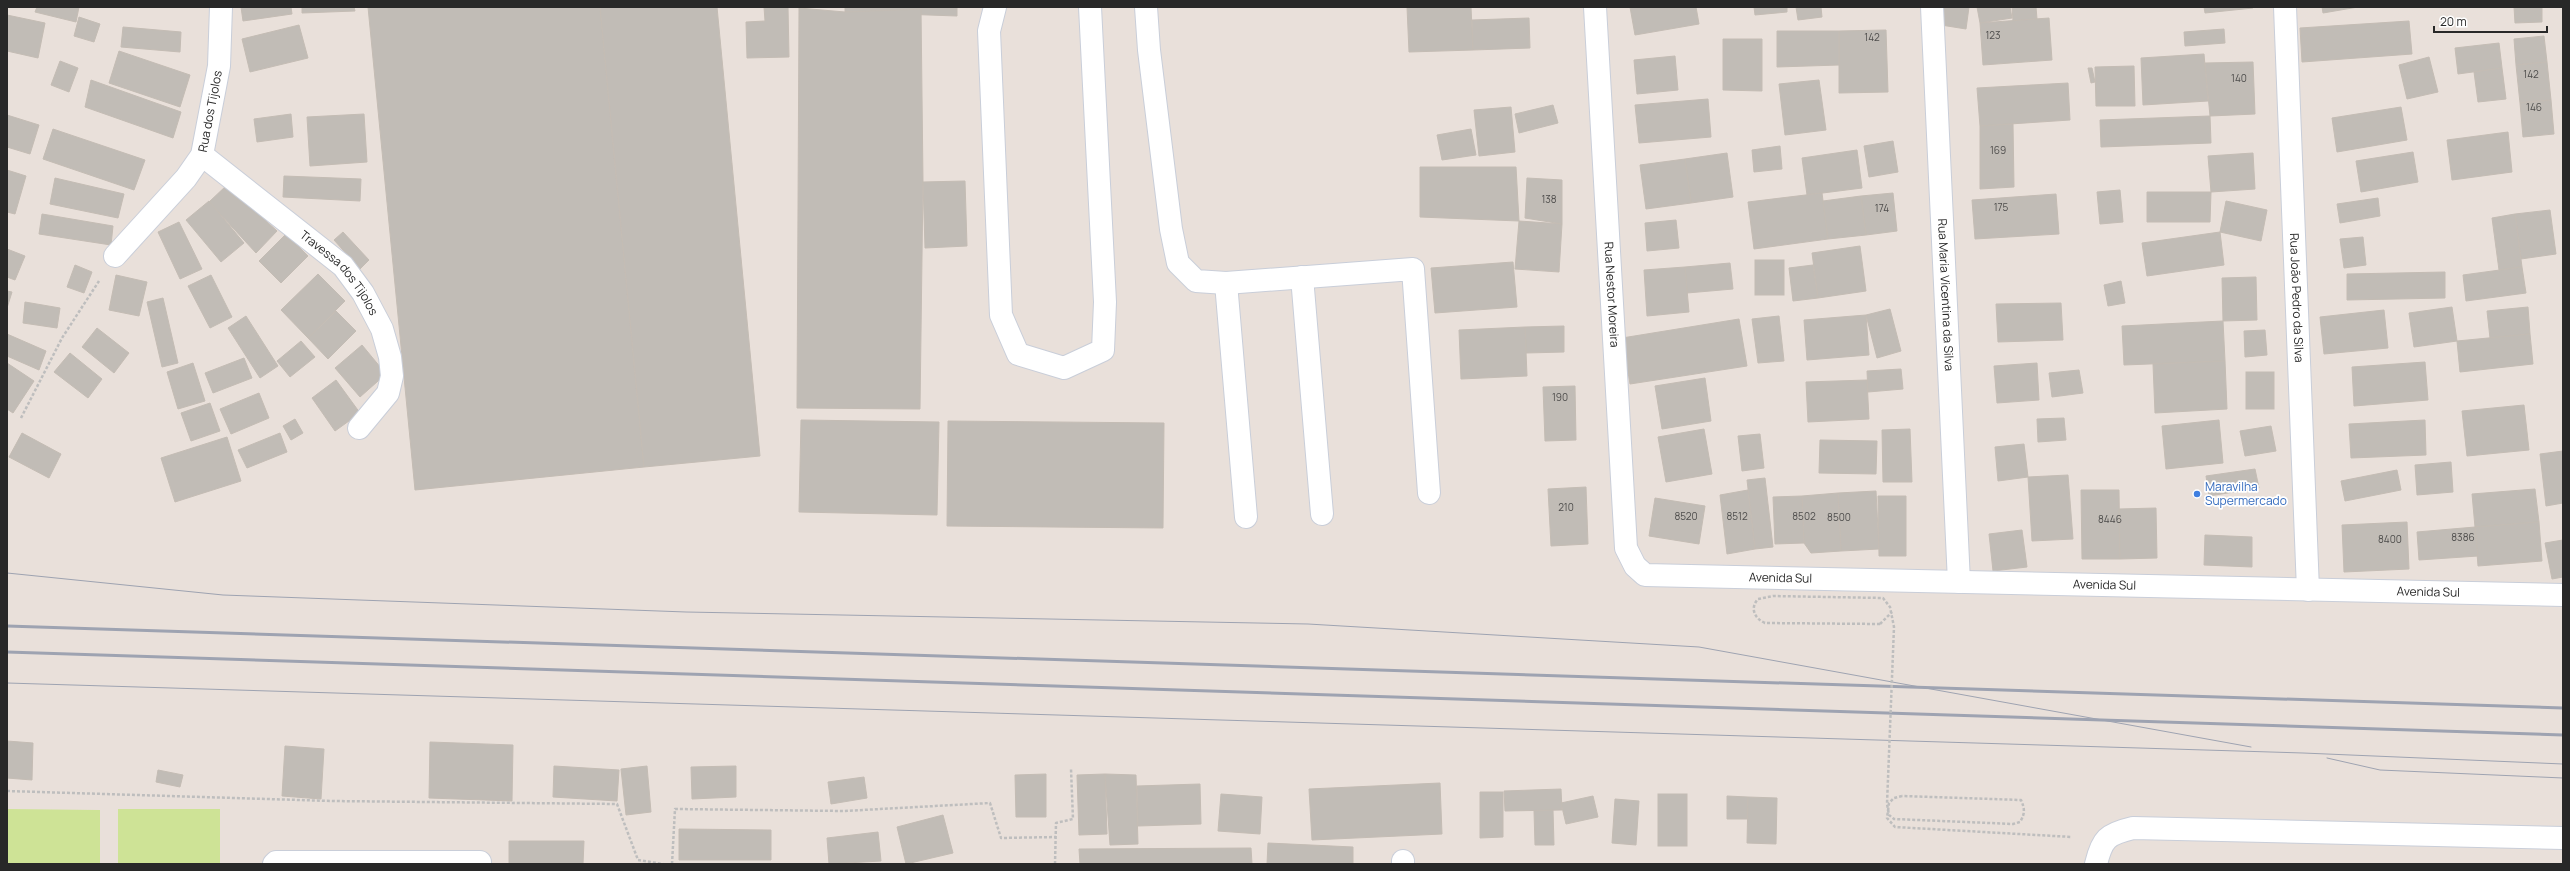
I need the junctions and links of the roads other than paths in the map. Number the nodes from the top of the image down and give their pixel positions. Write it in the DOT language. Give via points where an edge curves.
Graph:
graph roads {
  1 [pos="221,7"];
  2 [pos="995,7"];
  3 [pos="1090,7"];
  4 [pos="1146,7"];
  5 [pos="1595,7"];
  6 [pos="1932,7"];
  7 [pos="2286,7"];
  8 [pos="202,155"];
  9 [pos="115,256"];
  10 [pos="1302,277"];
  11 [pos="1226,283"];
  12 [pos="359,428"];
  13 [pos="1429,494"];
  14 [pos="1322,514"];
  15 [pos="1246,517"];
  16 [pos="1645,575"];
  17 [pos="1959,582"];
  18 [pos="2308,590"];
  19 [pos="2563,595"];
  20 [pos="2563,838"];
  21 [pos="480,862"];
  22 [pos="274,864"];
  23 [pos="2096,864"];
  1 -- 8 [label="street, Rua dos Tijolos" via="219,66"];
  2 -- 3 [label="street" via="989,31 1001,315 1018,354 1064,368 1103,350 1105,302"];
  4 -- 11 [label="street" via="1171,229 1178,262 1196,281"];
  5 -- 16 [label="street, Rua Nestor Moreira" via="1626,548 1635,566"];
  6 -- 17 [label="street, Rua Maria Vicentina da Silva"];
  7 -- 18 [label="street, Rua João Pedro da Silva"];
  8 -- 9 [label="street, Rua dos Tijolos" via="186,178"];
  8 -- 12 [label="street, Travessa dos Tijolos" via="343,266 363,293 382,329 392,376 388,393"];
  10 -- 11 [label="street"];
  10 -- 13 [label="street" via="1412,269"];
  10 -- 14 [label="street"];
  11 -- 15 [label="street"];
  16 -- 17 [label="street, Avenida Sul"];
  17 -- 18 [label="street, Avenida Sul"];
  18 -- 19 [label="street, Avenida Sul"];
  20 -- 23 [label="street" via="2133,828 2114,832 2101,844"];
  21 -- 22 [label="street"];
}
